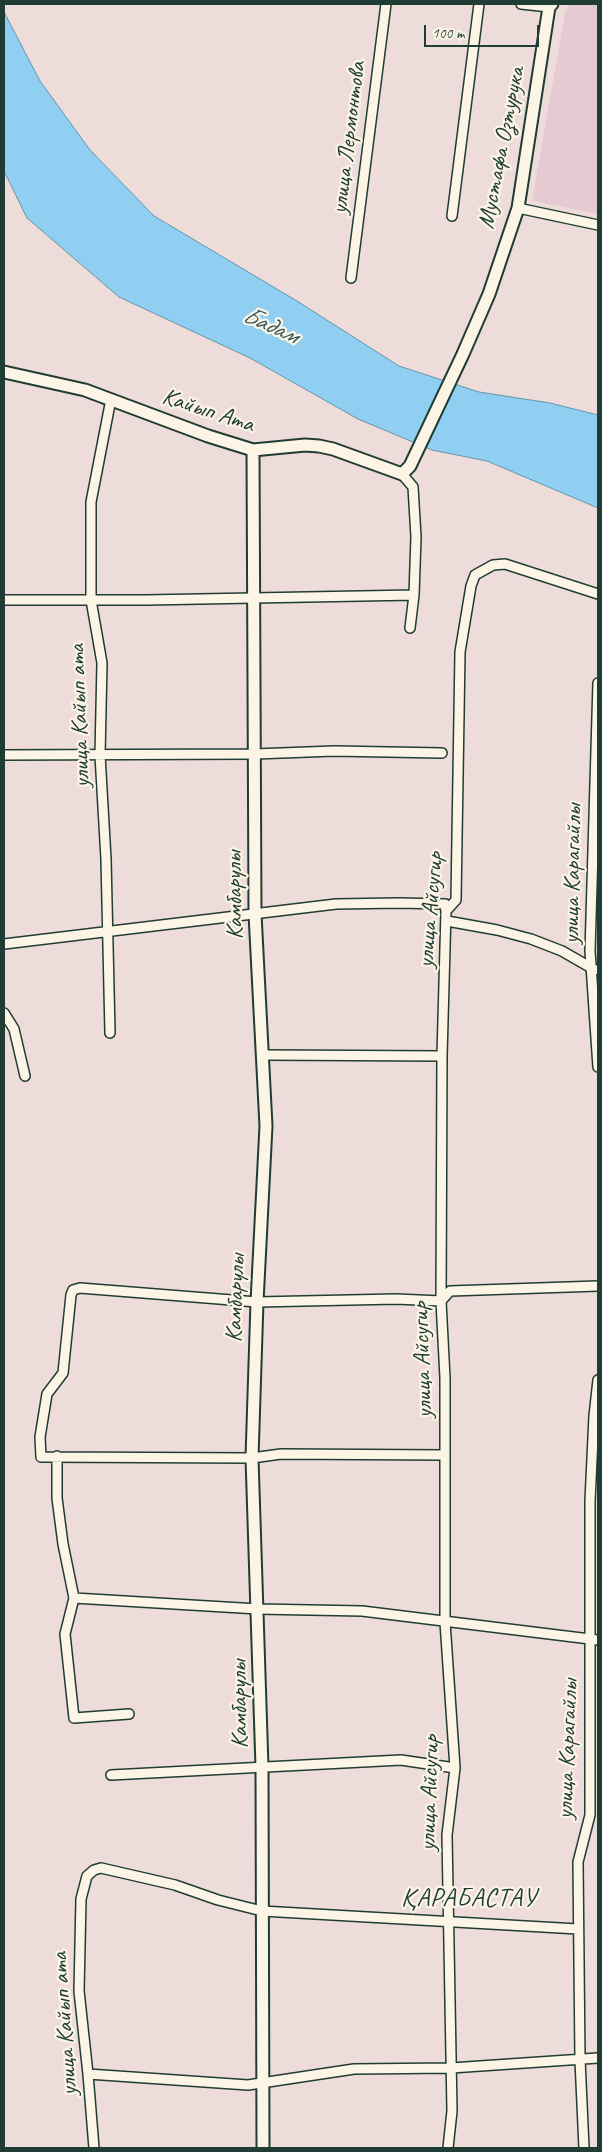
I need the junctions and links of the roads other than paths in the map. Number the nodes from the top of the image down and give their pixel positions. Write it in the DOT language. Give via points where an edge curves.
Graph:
graph roads {
  1 [pos="386,4"];
  2 [pos="479,4"];
  3 [pos="521,4"];
  4 [pos="550,5"];
  5 [pos="518,208"];
  6 [pos="452,216"];
  7 [pos="598,225"];
  8 [pos="352,278"];
  9 [pos="4,372"];
  10 [pos="111,399"];
  11 [pos="253,450"];
  12 [pos="402,474"];
  13 [pos="598,594"];
  14 [pos="414,595"];
  15 [pos="254,598"];
  16 [pos="4,600"];
  17 [pos="91,600"];
  18 [pos="410,628"];
  19 [pos="598,683"];
  20 [pos="442,753"];
  21 [pos="255,754"];
  22 [pos="100,755"];
  23 [pos="4,756"];
  24 [pos="446,911"];
  25 [pos="255,914"];
  26 [pos="447,921"];
  27 [pos="106,932"];
  28 [pos="4,944"];
  29 [pos="595,970"];
  30 [pos="4,1013"];
  31 [pos="110,1033"];
  32 [pos="263,1055"];
  33 [pos="442,1056"];
  34 [pos="598,1067"];
  35 [pos="26,1076"];
  36 [pos="598,1286"];
  37 [pos="441,1301"];
  38 [pos="257,1302"];
  39 [pos="598,1380"];
  40 [pos="445,1455"];
  41 [pos="57,1456"];
  42 [pos="252,1458"];
  43 [pos="74,1598"];
  44 [pos="258,1609"];
  45 [pos="445,1622"];
  46 [pos="594,1640"];
  47 [pos="130,1714"];
  48 [pos="262,1768"];
  49 [pos="455,1768"];
  50 [pos="111,1776"];
  51 [pos="262,1911"];
  52 [pos="449,1920"];
  53 [pos="578,1929"];
  54 [pos="598,2058"];
  55 [pos="580,2060"];
  56 [pos="451,2068"];
  57 [pos="88,2074"];
  58 [pos="264,2083"];
  59 [pos="94,2148"];
  60 [pos="263,2148"];
  61 [pos="448,2148"];
  62 [pos="584,2148"];
  1 -- 8 [label="street, улица Лермонтова"];
  2 -- 6 [label="street"];
  3 -- 4 [label="street"];
  4 -- 5 [label="street, Мустафа Озтурука"];
  5 -- 7 [label="street"];
  5 -- 12 [label="street, Мустафа Озтурука" via="489,294 463,354 410,466"];
  9 -- 10 [label="street, Кайып Ата" via="86,390"];
  10 -- 11 [label="street, Кайып Ата"];
  10 -- 17 [label="street, улица Кайып ата" via="91,502"];
  11 -- 12 [label="street, Кайып Ата" via="319,446"];
  11 -- 15 [label="street, Камбарулы"];
  12 -- 14 [label="street" via="413,487 416,537"];
  13 -- 24 [label="street, улица Айсугир" via="505,564 493,565 475,575 460,652 456,900"];
  14 -- 15 [label="street"];
  14 -- 18 [label="street"];
  15 -- 17 [label="street"];
  15 -- 21 [label="street, Камбарулы"];
  16 -- 17 [label="street"];
  17 -- 22 [label="street, улица Кайып ата" via="102,663"];
  19 -- 29 [label="street, улица Карагайлы" via="590,952"];
  20 -- 21 [label="street" via="334,751"];
  21 -- 22 [label="street"];
  21 -- 25 [label="street, Камбарулы"];
  22 -- 23 [label="street"];
  22 -- 27 [label="street, улица Кайып ата" via="106,858"];
  24 -- 25 [label="street" via="445,904 399,903 336,904"];
  24 -- 26 [label="street, улица Айсугир"];
  25 -- 27 [label="street"];
  25 -- 32 [label="street, Камбарулы"];
  26 -- 29 [label="street" via="497,930 562,950"];
  26 -- 33 [label="street, улица Айсугир"];
  27 -- 28 [label="street"];
  27 -- 31 [label="street, улица Кайып ата"];
  29 -- 34 [label="street, улица Карагайлы"];
  30 -- 35 [label="street" via="14,1029"];
  32 -- 33 [label="street"];
  32 -- 38 [label="street, Камбарулы" via="266,1126"];
  33 -- 37 [label="street, улица Айсугир"];
  36 -- 37 [label="street" via="450,1291"];
  37 -- 38 [label="street"];
  37 -- 40 [label="street, улица Айсугир"];
  38 -- 41 [label="street" via="73,1290 63,1373 47,1394 40,1437 41,1457"];
  38 -- 42 [label="street, Камбарулы"];
  39 -- 46 [label="street, улица Карагайлы" via="590,1501"];
  40 -- 42 [label="street" via="281,1454"];
  40 -- 45 [label="street, улица Айсугир"];
  41 -- 42 [label="street"];
  41 -- 43 [label="street" via="57,1498"];
  42 -- 44 [label="street, Камбарулы"];
  43 -- 44 [label="street"];
  43 -- 47 [label="street" via="65,1634 74,1718"];
  44 -- 45 [label="street" via="362,1611"];
  44 -- 48 [label="street, Камбарулы"];
  45 -- 46 [label="street"];
  45 -- 49 [label="street, улица Айсугир"];
  46 -- 53 [label="street, улица Карагайлы" via="590,1815 578,1862"];
  48 -- 49 [label="street" via="401,1760"];
  48 -- 50 [label="street"];
  48 -- 51 [label="street, Камбарулы"];
  49 -- 52 [label="street, улица Айсугир" via="447,1835"];
  51 -- 52 [label="street"];
  51 -- 57 [label="street, улица Кайып ата" via="175,1885 101,1868 87,1876 81,1899 78,1991"];
  51 -- 58 [label="street, Камбарулы"];
  52 -- 53 [label="street"];
  52 -- 56 [label="street, улица Айсугир"];
  53 -- 55 [label="street, улица Карагайлы"];
  54 -- 55 [label="street"];
  55 -- 56 [label="street"];
  55 -- 62 [label="street, улица Карагайлы"];
  56 -- 58 [label="street" via="354,2069"];
  56 -- 61 [label="street, улица Айсугир" via="452,2111"];
  57 -- 58 [label="street" via="248,2086"];
  57 -- 59 [label="street, улица Кайып ата"];
  58 -- 60 [label="street, Камбарулы"];
}
